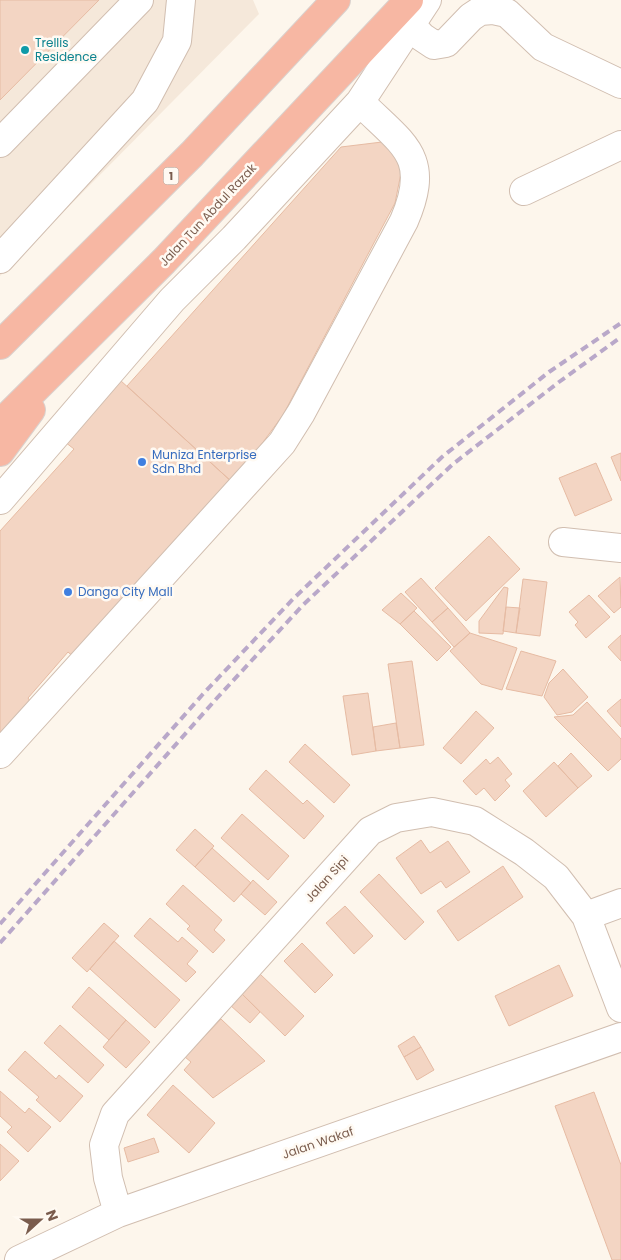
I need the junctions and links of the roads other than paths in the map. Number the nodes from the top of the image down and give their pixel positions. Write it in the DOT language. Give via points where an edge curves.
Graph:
graph roads {
  1 [pos="140,0"];
  2 [pos="181,0"];
  3 [pos="336,0"];
  4 [pos="427,0"];
  5 [pos="410,13"];
  6 [pos="621,84"];
  7 [pos="360,102"];
  8 [pos="0,142"];
  9 [pos="621,145"];
  10 [pos="524,192"];
  11 [pos="234,238"];
  12 [pos="0,260"];
  13 [pos="164,261"];
  14 [pos="12,326"];
  15 [pos="0,345"];
  16 [pos="73,352"];
  17 [pos="0,424"];
  18 [pos="0,452"];
  19 [pos="0,500"];
  20 [pos="563,542"];
  21 [pos="621,548"];
  22 [pos="0,754"];
  23 [pos="621,903"];
  24 [pos="586,916"];
  25 [pos="621,1008"];
  26 [pos="621,1037"];
  27 [pos="118,1213"];
  28 [pos="19,1260"];
  1 -- 8 [label="street"];
  2 -- 12 [label="street" via="177,41 145,102"];
  3 -- 14 [label="highway, 1" via="192,154"];
  4 -- 5 [label="street"];
  5 -- 6 [label="street" via="422,37 434,45 446,42 480,11 507,13 543,47"];
  5 -- 7 [label="street"];
  5 -- 13 [label="highway, Jalan Tun Abdul Razak"];
  7 -- 11 [label="street"];
  7 -- 22 [label="street" via="410,154 416,178 412,202 301,413 282,443"];
  9 -- 10 [label="street"];
  11 -- 13 [label="street" via="216,234"];
  11 -- 19 [label="street" via="172,300"];
  13 -- 16 [label="highway, Jalan Tun Abdul Razak"];
  14 -- 15 [label="highway, 1"];
  16 -- 17 [label="highway, Jalan Tun Abdul Razak"];
  16 -- 18 [label="highway"];
  20 -- 21 [label="street"];
  23 -- 24 [label="street"];
  24 -- 25 [label="street, Jalan Sipi"];
  24 -- 27 [label="street, Jalan Sipi" via="556,877 524,852 474,821 432,812 396,818 370,831 115,1114 104,1145 108,1178"];
  26 -- 27 [label="street, Jalan Wakaf"];
  27 -- 28 [label="street, Jalan Wakaf"];
}
